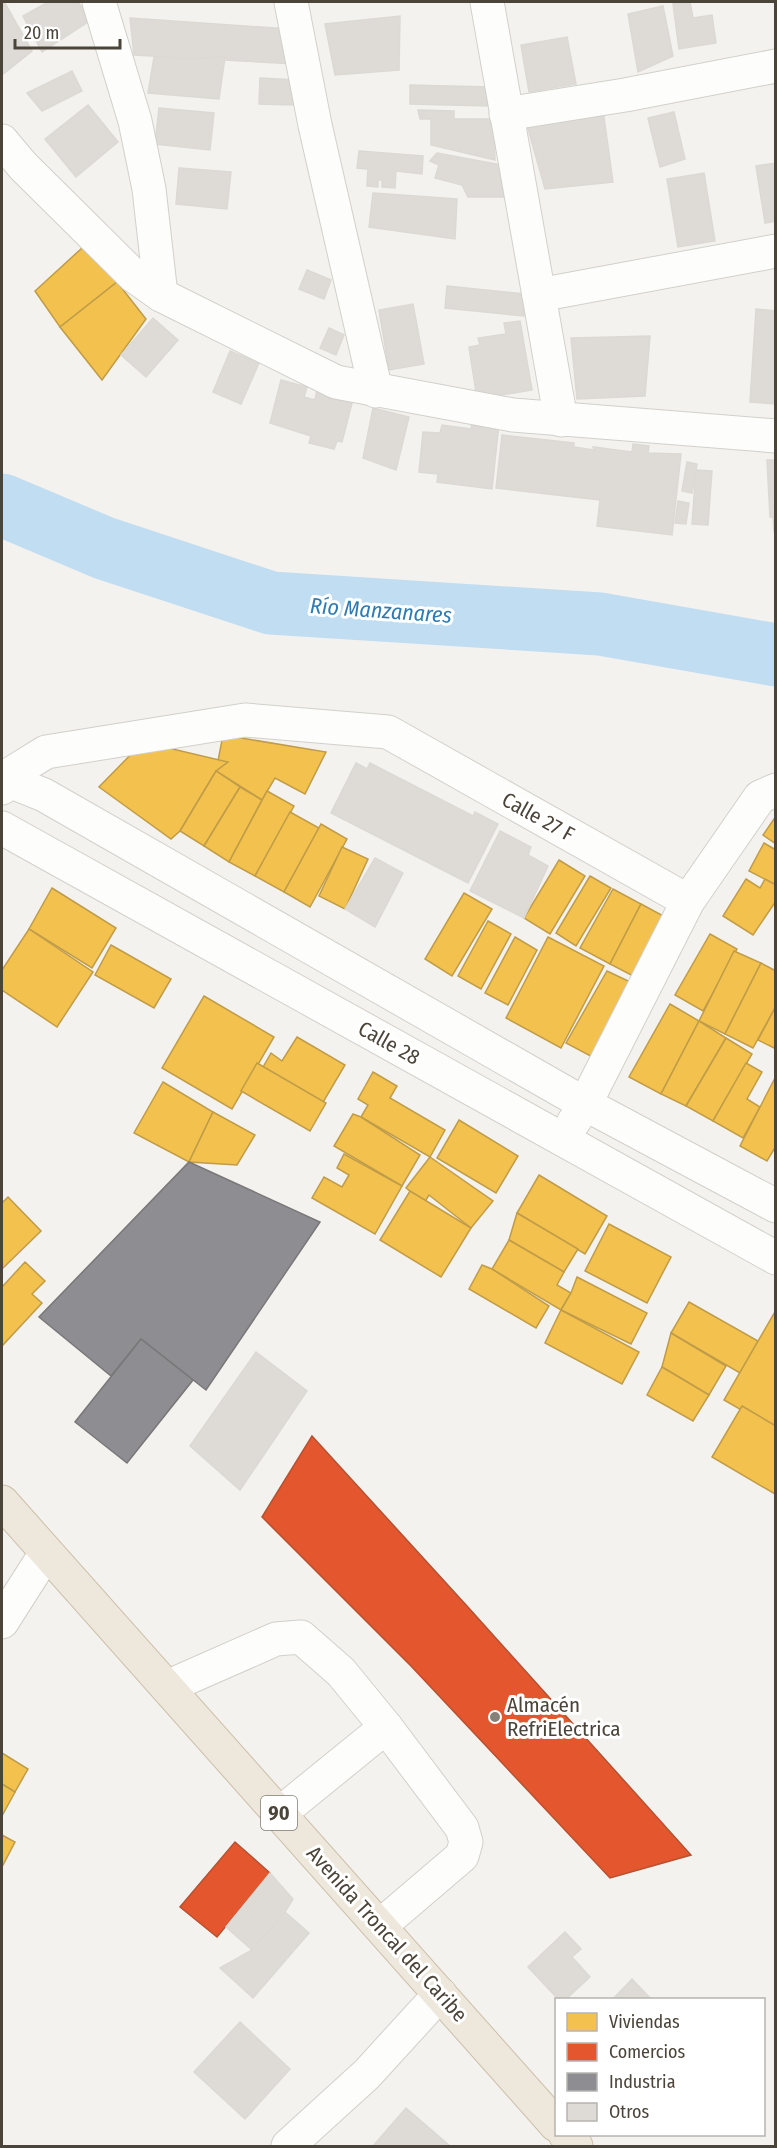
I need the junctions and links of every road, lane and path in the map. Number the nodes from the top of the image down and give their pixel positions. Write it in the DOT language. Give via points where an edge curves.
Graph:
graph roads {
  1 [pos="99,2"];
  2 [pos="291,2"];
  3 [pos="487,2"];
  4 [pos="776,66"];
  5 [pos="506,114"];
  6 [pos="2,141"];
  7 [pos="776,251"];
  8 [pos="161,295"];
  9 [pos="539,295"];
  10 [pos="376,390"];
  11 [pos="561,420"];
  12 [pos="776,436"];
  13 [pos="388,732"];
  14 [pos="2,781"];
  15 [pos="776,790"];
  16 [pos="2,828"];
  17 [pos="688,902"];
  18 [pos="585,1104"];
  19 [pos="562,1139"];
  20 [pos="776,1206"];
  21 [pos="776,1258"];
  22 [pos="2,1502"];
  23 [pos="46,1553"];
  24 [pos="2,1622"];
  25 [pos="167,1688"];
  26 [pos="386,1727"];
  27 [pos="279,1814"];
  28 [pos="380,1926"];
  29 [pos="440,1994"];
  30 [pos="555,2124"];
  31 [pos="288,2146"];
  1 -- 8 [label="street" via="140,143"];
  2 -- 10 [label="street"];
  3 -- 5 [label="street"];
  4 -- 5 [label="street"];
  5 -- 9 [label="street"];
  6 -- 8 [label="street" via="134,276"];
  7 -- 9 [label="street"];
  8 -- 10 [label="street" via="336,382"];
  9 -- 11 [label="street"];
  10 -- 11 [label="street"];
  11 -- 12 [label="street"];
  13 -- 14 [label="street, Calle 28" via="245,720 46,752"];
  13 -- 17 [label="street, Calle 27 F"];
  14 -- 18 [label="street, Calle 28" via="44,795"];
  15 -- 17 [label="street" via="760,797"];
  16 -- 19 [label="street, Calle 28"];
  17 -- 18 [label="street"];
  18 -- 19 [label="street"];
  18 -- 20 [label="street, Calle 28"];
  19 -- 21 [label="street, Calle 28"];
  22 -- 23 [label="highway, Avenida Troncal del Caribe / 90"];
  23 -- 24 [label="street"];
  23 -- 25 [label="highway, Avenida Troncal del Caribe / 90"];
  25 -- 26 [label="street" via="276,1639 301,1637 341,1672"];
  25 -- 27 [label="highway, Avenida Troncal del Caribe / 90"];
  26 -- 27 [label="street"];
  26 -- 28 [label="street" via="462,1828 466,1842 462,1856"];
  27 -- 28 [label="highway, Avenida Troncal del Caribe / 90"];
  28 -- 29 [label="highway, Avenida Troncal del Caribe / 90"];
  29 -- 30 [label="highway, Avenida Troncal del Caribe / 90"];
  29 -- 31 [label="street" via="367,2074"];
}
